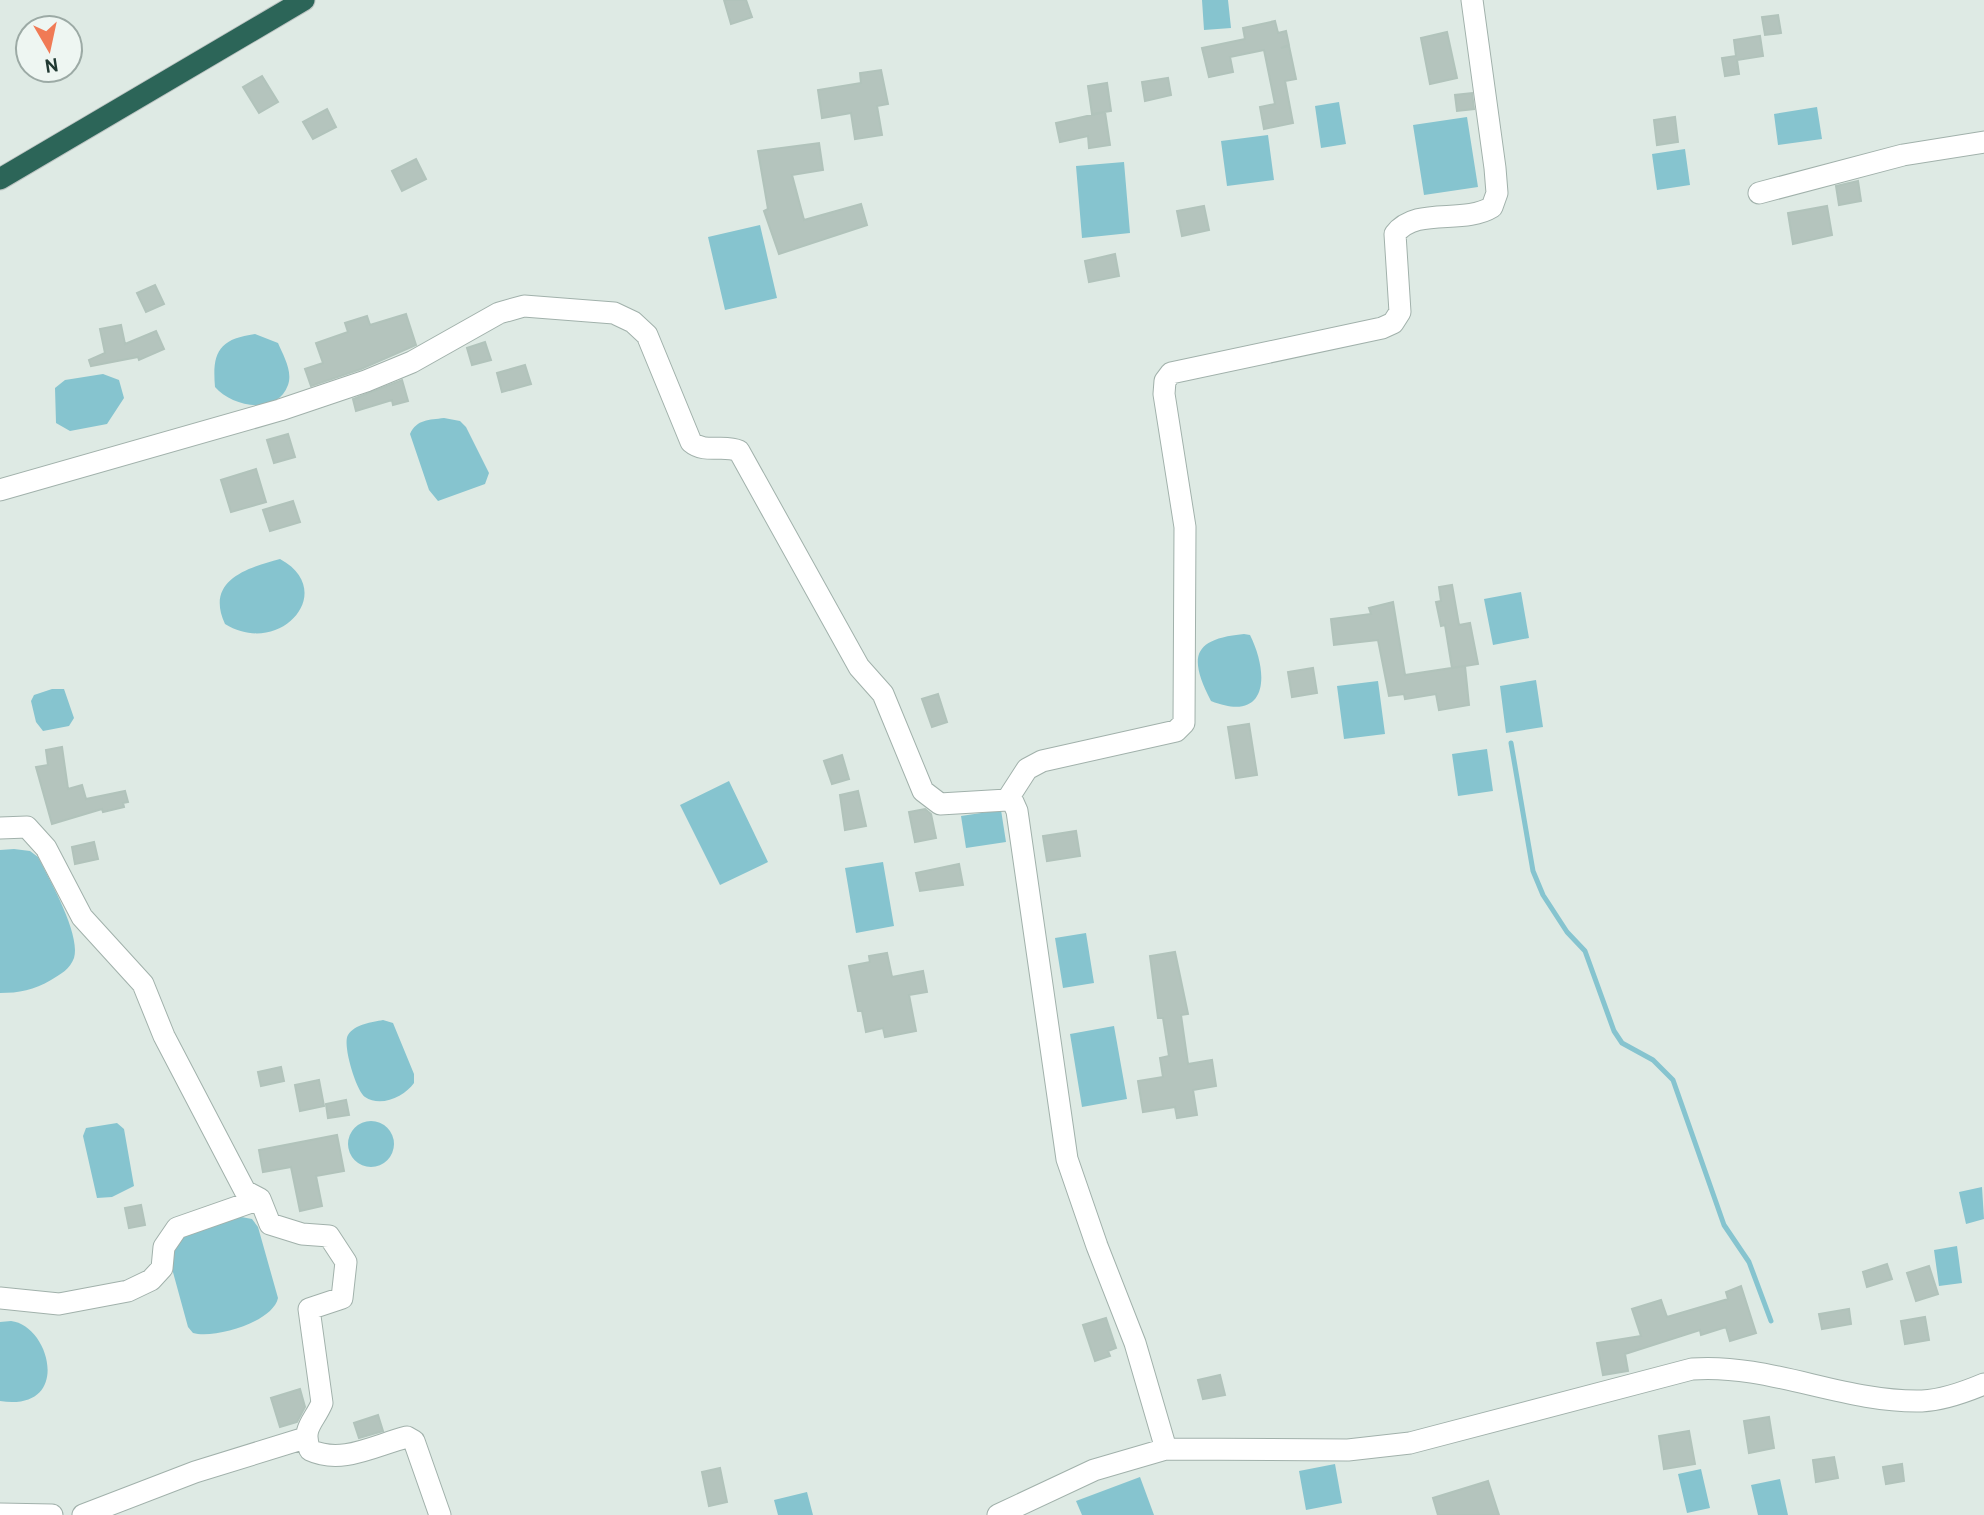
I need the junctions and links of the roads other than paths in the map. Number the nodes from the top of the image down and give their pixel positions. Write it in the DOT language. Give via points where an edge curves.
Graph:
graph roads {
  1 [pos="304,0"];
  2 [pos="1472,0"];
  3 [pos="1984,142"];
  4 [pos="0,179"];
  5 [pos="1759,193"];
  6 [pos="0,490"];
  7 [pos="1007,800"];
  8 [pos="0,828"];
  9 [pos="260,1199"];
  10 [pos="0,1298"];
  11 [pos="1984,1384"];
  12 [pos="305,1438"];
  13 [pos="1166,1449"];
  14 [pos="0,1514"];
  15 [pos="52,1515"];
  16 [pos="83,1515"];
  17 [pos="440,1515"];
  18 [pos="998,1515"];
  1 -- 4 [label="highway"];
  2 -- 7 [label="street" via="1496,180 1492,207 1478,215 1426,218 1401,226 1395,234 1400,312 1393,323 1171,373 1164,394 1185,527 1184,723 1176,731 1042,761 1027,769"];
  3 -- 5 [label="street" via="1903,155"];
  6 -- 7 [label="street" via="366,381 412,362 499,313 524,306 614,313 634,322 647,335 691,442 696,447 739,451 859,667 883,694 923,791 940,804"];
  7 -- 13 [label="street" via="1017,811 1068,1159 1135,1343"];
  8 -- 9 [label="street" via="27,827 46,848 82,917 143,984 163,1036 245,1191"];
  9 -- 10 [label="street" via="177,1228 164,1247 162,1268 151,1280 128,1291 59,1304"];
  9 -- 12 [label="street" via="270,1224 329,1236 346,1262 342,1298 309,1309 322,1403"];
  11 -- 13 [label="street" via="1924,1401 1886,1399 1723,1366 1692,1368 1410,1443 1348,1450"];
  12 -- 16 [label="street" via="194,1472"];
  12 -- 17 [label="street" via="310,1450 323,1457 355,1453 407,1437 414,1440"];
  13 -- 18 [label="street" via="1094,1469"];
  14 -- 15 [label="street"];
}
